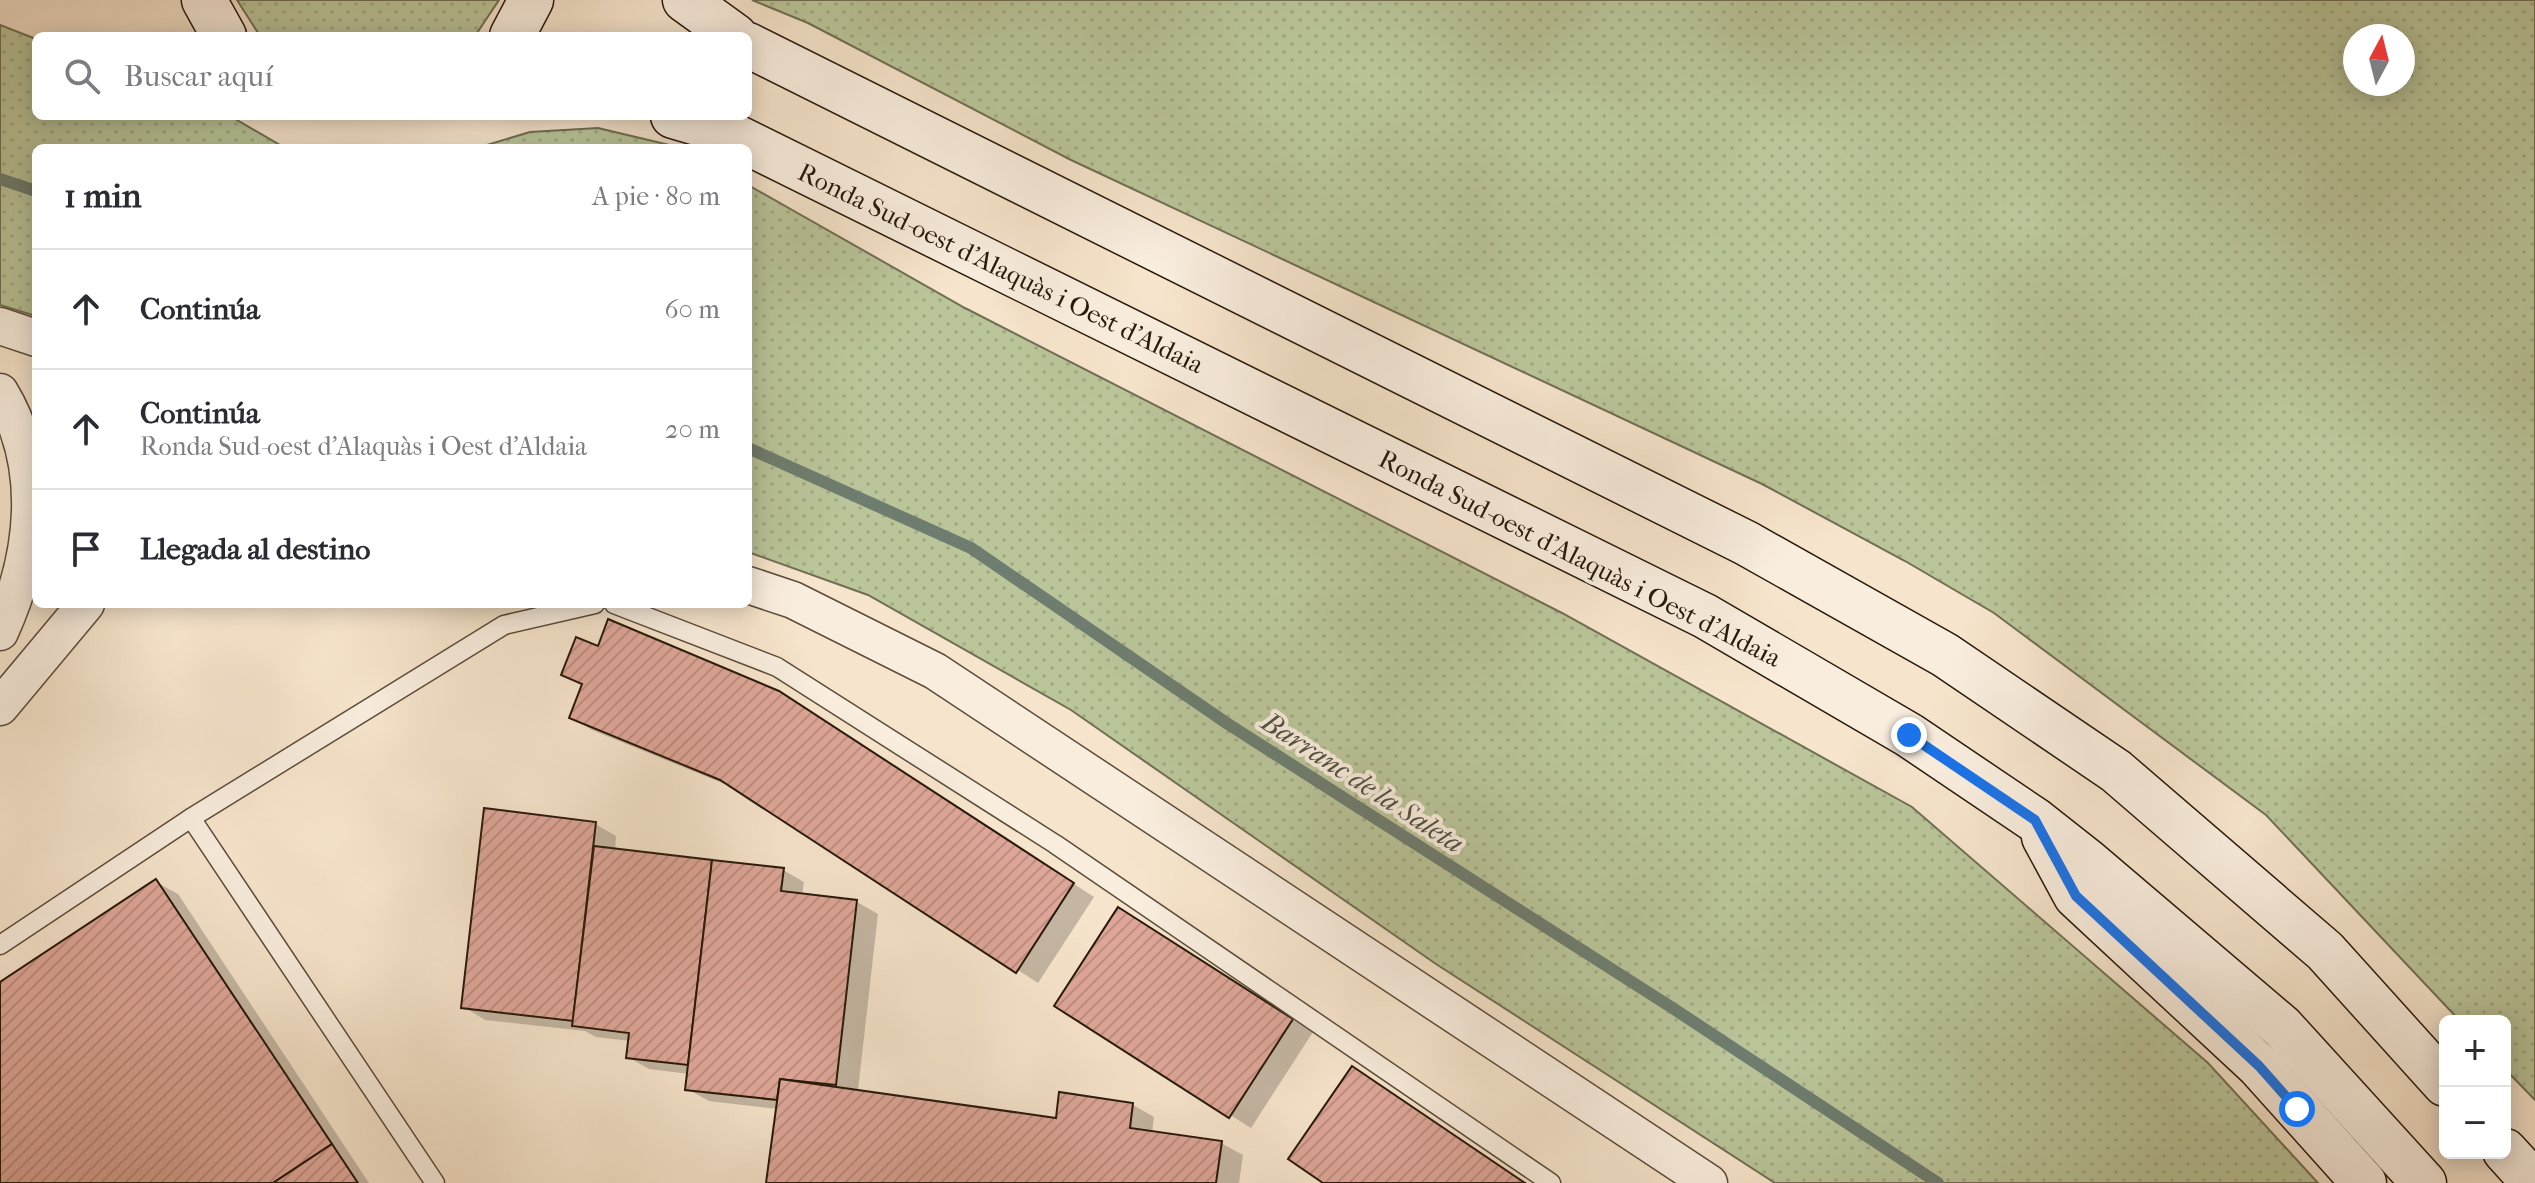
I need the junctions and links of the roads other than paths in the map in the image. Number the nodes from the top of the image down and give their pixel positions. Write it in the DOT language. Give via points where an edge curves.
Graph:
graph roads {
  1 [pos="531,0"];
  2 [pos="685,0"];
  3 [pos="514,32"];
  4 [pos="729,32"];
  5 [pos="752,47"];
  6 [pos="687,120"];
  7 [pos="750,144"];
  8 [pos="752,145"];
  9 [pos="0,326"];
  10 [pos="32,337"];
  11 [pos="0,392"];
  12 [pos="752,586"];
  13 [pos="83,608"];
  14 [pos="578,608"];
  15 [pos="624,608"];
  16 [pos="4,617"];
  17 [pos="0,707"];
  18 [pos="191,818"];
  19 [pos="2035,820"];
  20 [pos="0,945"];
  21 [pos="2439,1077"];
  22 [pos="2511,1158"];
  23 [pos="435,1183"];
  24 [pos="1551,1183"];
  25 [pos="1709,1183"];
  26 [pos="2364,1183"];
  27 [pos="2424,1183"];
  28 [pos="2534,1183"];
  1 -- 3 [label="main road"];
  2 -- 4 [label="main road"];
  5 -- 21 [label="main road" via="1746,543 1945,655 2116,771 2325,951"];
  6 -- 7 [label="main road, Ronda Sud-oest d'Alaquàs i Oest d'Aldaia"];
  8 -- 19 [label="main road, Ronda Sud-oest d'Alaquàs i Oest d'Aldaia" via="1705,616 1909,735"];
  9 -- 10 [label="street"];
  11 -- 16 [label="street" via="13,412 27,456 30,499 30,538"];
  12 -- 25 [label="street" via="793,600 935,671"];
  13 -- 17 [label="street"];
  14 -- 18 [label="lane" via="504,625"];
  15 -- 24 [label="lane" via="777,667 1055,844"];
  18 -- 20 [label="lane"];
  18 -- 23 [label="lane"];
  19 -- 26 [label="main road" via="2076,896 2259,1066"];
  19 -- 27 [label="main road, Ronda Sud-oest d'Alaquàs i Oest d'Aldaia" via="2282,1027"];
  22 -- 28 [label="main road"];
}
